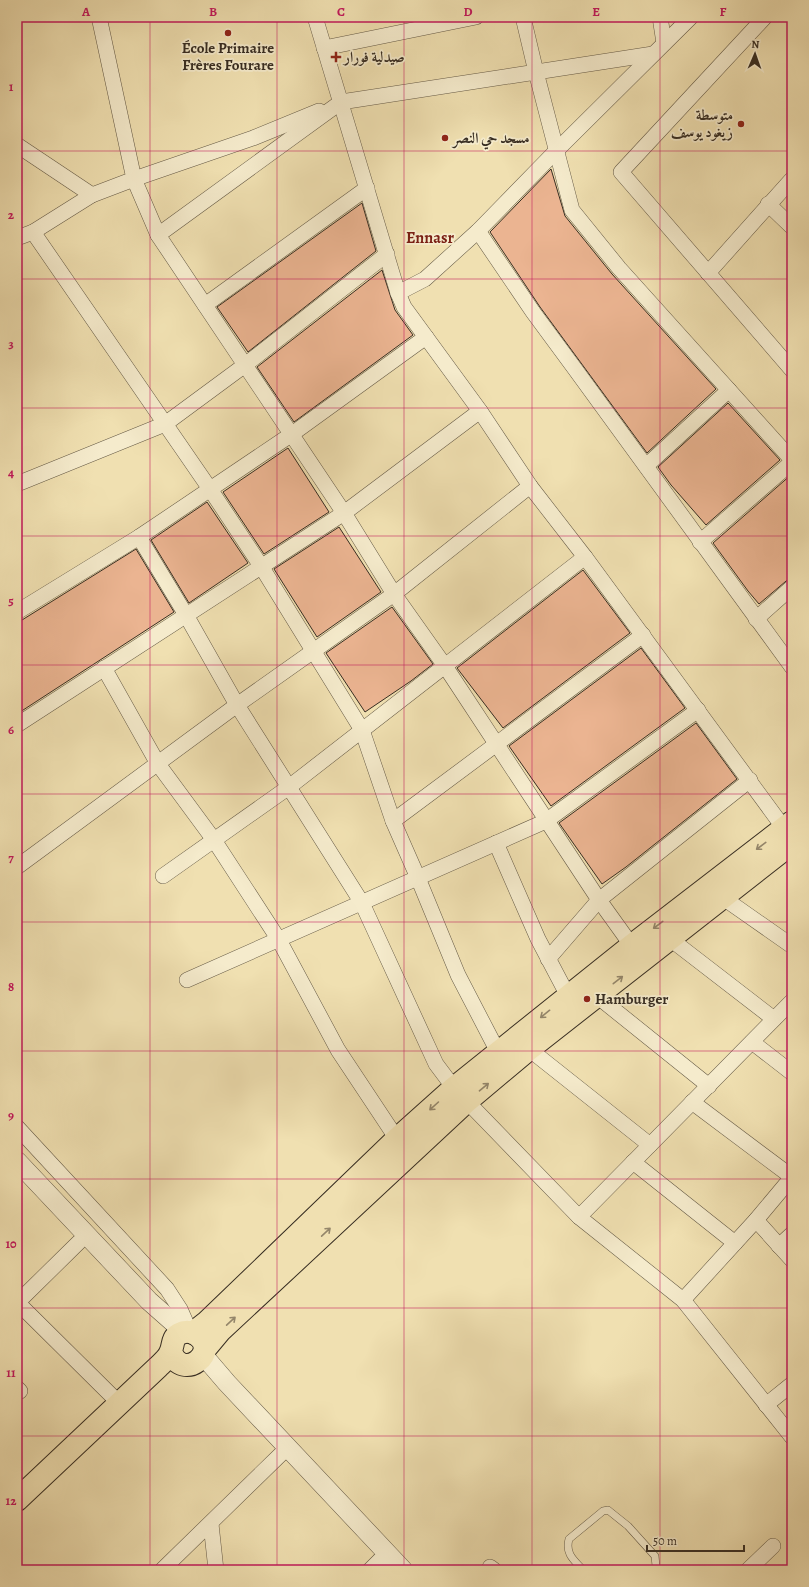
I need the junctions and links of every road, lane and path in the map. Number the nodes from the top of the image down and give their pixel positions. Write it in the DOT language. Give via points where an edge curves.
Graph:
graph roads {
  1 [pos="99,17"];
  2 [pos="315,17"];
  3 [pos="476,17"];
  4 [pos="523,17"];
  5 [pos="660,17"];
  6 [pos="691,17"];
  7 [pos="765,17"];
  8 [pos="664,43"];
  9 [pos="324,48"];
  10 [pos="654,54"];
  11 [pos="536,72"];
  12 [pos="341,102"];
  13 [pos="17,146"];
  14 [pos="557,150"];
  15 [pos="134,179"];
  16 [pos="367,188"];
  17 [pos="789,188"];
  18 [pos="92,195"];
  19 [pos="768,204"];
  20 [pos="792,227"];
  21 [pos="478,231"];
  22 [pos="33,232"];
  23 [pos="158,236"];
  24 [pos="17,238"];
  25 [pos="387,254"];
  26 [pos="708,273"];
  27 [pos="398,293"];
  28 [pos="205,305"];
  29 [pos="426,337"];
  30 [pos="245,365"];
  31 [pos="792,370"];
  32 [pos="730,390"];
  33 [pos="480,411"];
  34 [pos="165,424"];
  35 [pos="292,434"];
  36 [pos="792,461"];
  37 [pos="646,466"];
  38 [pos="17,484"];
  39 [pos="530,486"];
  40 [pos="210,489"];
  41 [pos="344,513"];
  42 [pos="139,537"];
  43 [pos="700,542"];
  44 [pos="585,557"];
  45 [pos="261,566"];
  46 [pos="792,587"];
  47 [pos="394,594"];
  48 [pos="17,612"];
  49 [pos="186,615"];
  50 [pos="756,619"];
  51 [pos="643,635"];
  52 [pos="314,651"];
  53 [pos="445,666"];
  54 [pos="792,667"];
  55 [pos="104,668"];
  56 [pos="236,705"];
  57 [pos="698,710"];
  58 [pos="17,725"];
  59 [pos="362,730"];
  60 [pos="497,745"];
  61 [pos="158,764"];
  62 [pos="750,780"];
  63 [pos="289,787"];
  64 [pos="393,821"];
  65 [pos="546,821"];
  66 [pos="790,833"];
  67 [pos="214,840"];
  68 [pos="496,843"];
  69 [pos="17,867"];
  70 [pos="162,876"];
  71 [pos="418,878"];
  72 [pos="722,897"];
  73 [pos="599,900"];
  74 [pos="362,903"];
  75 [pos="669,938"];
  76 [pos="279,940"];
  77 [pos="792,946"];
  78 [pos="637,953"];
  79 [pos="548,959"];
  80 [pos="187,980"];
  81 [pos="568,996"];
  82 [pos="597,996"];
  83 [pos="792,1001"];
  84 [pos="774,1020"];
  85 [pos="752,1042"];
  86 [pos="529,1049"];
  87 [pos="498,1052"];
  88 [pos="792,1073"];
  89 [pos="708,1086"];
  90 [pos="461,1094"];
  91 [pos="692,1102"];
  92 [pos="17,1127"];
  93 [pos="397,1139"];
  94 [pos="650,1145"];
  95 [pos="17,1161"];
  96 [pos="633,1162"];
  97 [pos="17,1176"];
  98 [pos="792,1177"];
  99 [pos="579,1217"];
  100 [pos="756,1220"];
  101 [pos="792,1234"];
  102 [pos="79,1242"];
  103 [pos="735,1243"];
  104 [pos="779,1246"];
  105 [pos="792,1260"];
  106 [pos="274,1269"];
  107 [pos="683,1300"];
  108 [pos="17,1302"];
  109 [pos="189,1348"];
  110 [pos="792,1384"];
  111 [pos="17,1388"];
  112 [pos="17,1393"];
  113 [pos="120,1404"];
  114 [pos="766,1405"];
  115 [pos="792,1437"];
  116 [pos="281,1454"];
  117 [pos="17,1500"];
  118 [pos="17,1517"];
  119 [pos="211,1524"];
  120 [pos="773,1546"];
  121 [pos="380,1567"];
  122 [pos="164,1569"];
  123 [pos="216,1570"];
  124 [pos="403,1570"];
  125 [pos="583,1570"];
  126 [pos="653,1570"];
  127 [pos="748,1570"];
  1 -- 15 [label="street"];
  2 -- 9 [label="street"];
  3 -- 9 [label="street"];
  4 -- 11 [label="street"];
  5 -- 8 [label="street"];
  6 -- 8 [label="street"];
  7 -- 26 [label="street" via="621,172"];
  8 -- 10 [label="street"];
  9 -- 12 [label="street"];
  10 -- 11 [label="street"];
  10 -- 14 [label="street"];
  11 -- 12 [label="street"];
  11 -- 14 [label="street"];
  12 -- 15 [label="street" via="253,138"];
  12 -- 16 [label="street"];
  12 -- 23 [label="street"];
  13 -- 18 [label="street"];
  14 -- 21 [label="street"];
  14 -- 32 [label="street" via="572,210 619,268"];
  15 -- 18 [label="street"];
  15 -- 23 [label="street"];
  16 -- 25 [label="street"];
  16 -- 28 [label="street"];
  17 -- 19 [label="street"];
  18 -- 22 [label="street"];
  19 -- 20 [label="street"];
  19 -- 26 [label="street"];
  21 -- 27 [label="street" via="425,278"];
  21 -- 37 [label="street" via="533,312"];
  22 -- 24 [label="street"];
  22 -- 34 [label="street"];
  23 -- 28 [label="street"];
  25 -- 27 [label="street"];
  25 -- 30 [label="street"];
  26 -- 31 [label="street"];
  27 -- 29 [label="street" via="404,307"];
  28 -- 30 [label="street"];
  29 -- 33 [label="street"];
  29 -- 35 [label="street"];
  30 -- 34 [label="street"];
  30 -- 35 [label="street"];
  32 -- 36 [label="street"];
  32 -- 37 [label="street"];
  33 -- 39 [label="street"];
  33 -- 41 [label="street"];
  34 -- 38 [label="street"];
  34 -- 40 [label="street"];
  35 -- 40 [label="street"];
  35 -- 41 [label="street"];
  36 -- 43 [label="street"];
  37 -- 43 [label="street"];
  39 -- 44 [label="street"];
  39 -- 47 [label="street"];
  40 -- 42 [label="street"];
  40 -- 45 [label="street"];
  41 -- 45 [label="street"];
  41 -- 47 [label="street"];
  42 -- 48 [label="street"];
  42 -- 49 [label="street"];
  43 -- 50 [label="street"];
  44 -- 51 [label="street"];
  44 -- 53 [label="street"];
  45 -- 49 [label="street"];
  45 -- 52 [label="street"];
  46 -- 50 [label="street"];
  47 -- 52 [label="street"];
  47 -- 53 [label="street"];
  49 -- 55 [label="street"];
  49 -- 56 [label="street"];
  50 -- 54 [label="street"];
  51 -- 57 [label="street"];
  51 -- 60 [label="street"];
  52 -- 56 [label="street"];
  52 -- 59 [label="street"];
  53 -- 59 [label="street"];
  53 -- 60 [label="street"];
  55 -- 58 [label="street"];
  55 -- 61 [label="street"];
  56 -- 61 [label="street"];
  56 -- 63 [label="street"];
  57 -- 62 [label="street"];
  57 -- 65 [label="street"];
  59 -- 63 [label="street"];
  59 -- 64 [label="street"];
  60 -- 64 [label="street"];
  60 -- 65 [label="street"];
  61 -- 67 [label="street"];
  61 -- 69 [label="street"];
  62 -- 66 [label="street"];
  62 -- 73 [label="street"];
  63 -- 67 [label="street"];
  63 -- 74 [label="street"];
  64 -- 71 [label="street"];
  65 -- 68 [label="street"];
  65 -- 73 [label="street"];
  66 -- 72 [label="main road"];
  66 -- 78 [label="main road, one-way"];
  67 -- 70 [label="street"];
  67 -- 76 [label="street"];
  68 -- 71 [label="street"];
  68 -- 79 [label="street"];
  71 -- 74 [label="street"];
  71 -- 87 [label="street" via="458,975"];
  72 -- 75 [label="main road"];
  72 -- 77 [label="street"];
  73 -- 78 [label="street"];
  73 -- 79 [label="street"];
  74 -- 76 [label="street"];
  74 -- 90 [label="street" via="436,1064"];
  75 -- 78 [label="main road"];
  75 -- 84 [label="street"];
  76 -- 80 [label="street"];
  76 -- 93 [label="street" via="338,1050"];
  78 -- 81 [label="main road"];
  82 -- 78 [label="main road, one-way"];
  79 -- 81 [label="street"];
  81 -- 87 [label="main road, one-way"];
  82 -- 86 [label="main road"];
  82 -- 89 [label="street"];
  83 -- 84 [label="street"];
  84 -- 85 [label="street"];
  85 -- 88 [label="street"];
  85 -- 89 [label="street"];
  90 -- 86 [label="main road, one-way"];
  86 -- 94 [label="street"];
  87 -- 90 [label="main road"];
  89 -- 91 [label="street"];
  90 -- 93 [label="main road, one-way"];
  90 -- 99 [label="street"];
  106 -- 90 [label="main road, one-way"];
  91 -- 94 [label="street"];
  91 -- 98 [label="street"];
  92 -- 109 [label="street" via="167,1289 180,1309"];
  93 -- 106 [label="main road"];
  94 -- 96 [label="street"];
  95 -- 109 [label="street" via="149,1301 175,1324"];
  96 -- 99 [label="street"];
  96 -- 103 [label="street"];
  97 -- 102 [label="street"];
  98 -- 100 [label="street"];
  99 -- 107 [label="street"];
  100 -- 103 [label="street"];
  100 -- 104 [label="street"];
  101 -- 104 [label="street"];
  102 -- 108 [label="street"];
  102 -- 109 [label="street" via="153,1318"];
  103 -- 107 [label="street"];
  104 -- 105 [label="street"];
  106 -- 109 [label="main road" via="220,1331"];
  107 -- 114 [label="street"];
  108 -- 113 [label="street"];
  109 -- 113 [label="main road" via="158,1367"];
  109 -- 116 [label="street" via="217,1387"];
  109 -- 118 [label="main road" via="173,1372"];
  109 -- 124 [label="street" via="222,1378"];
  110 -- 114 [label="street"];
  111 -- 112 [label="street" via="20,1390"];
  113 -- 117 [label="main road"];
  114 -- 115 [label="street"];
  116 -- 119 [label="street"];
  116 -- 121 [label="street"];
  119 -- 122 [label="street"];
  119 -- 123 [label="street"];
  120 -- 127 [label="street"];
  125 -- 126 [label="lane" via="570,1555 567,1546 569,1539 603,1511 608,1510 628,1526 655,1556"];
}
